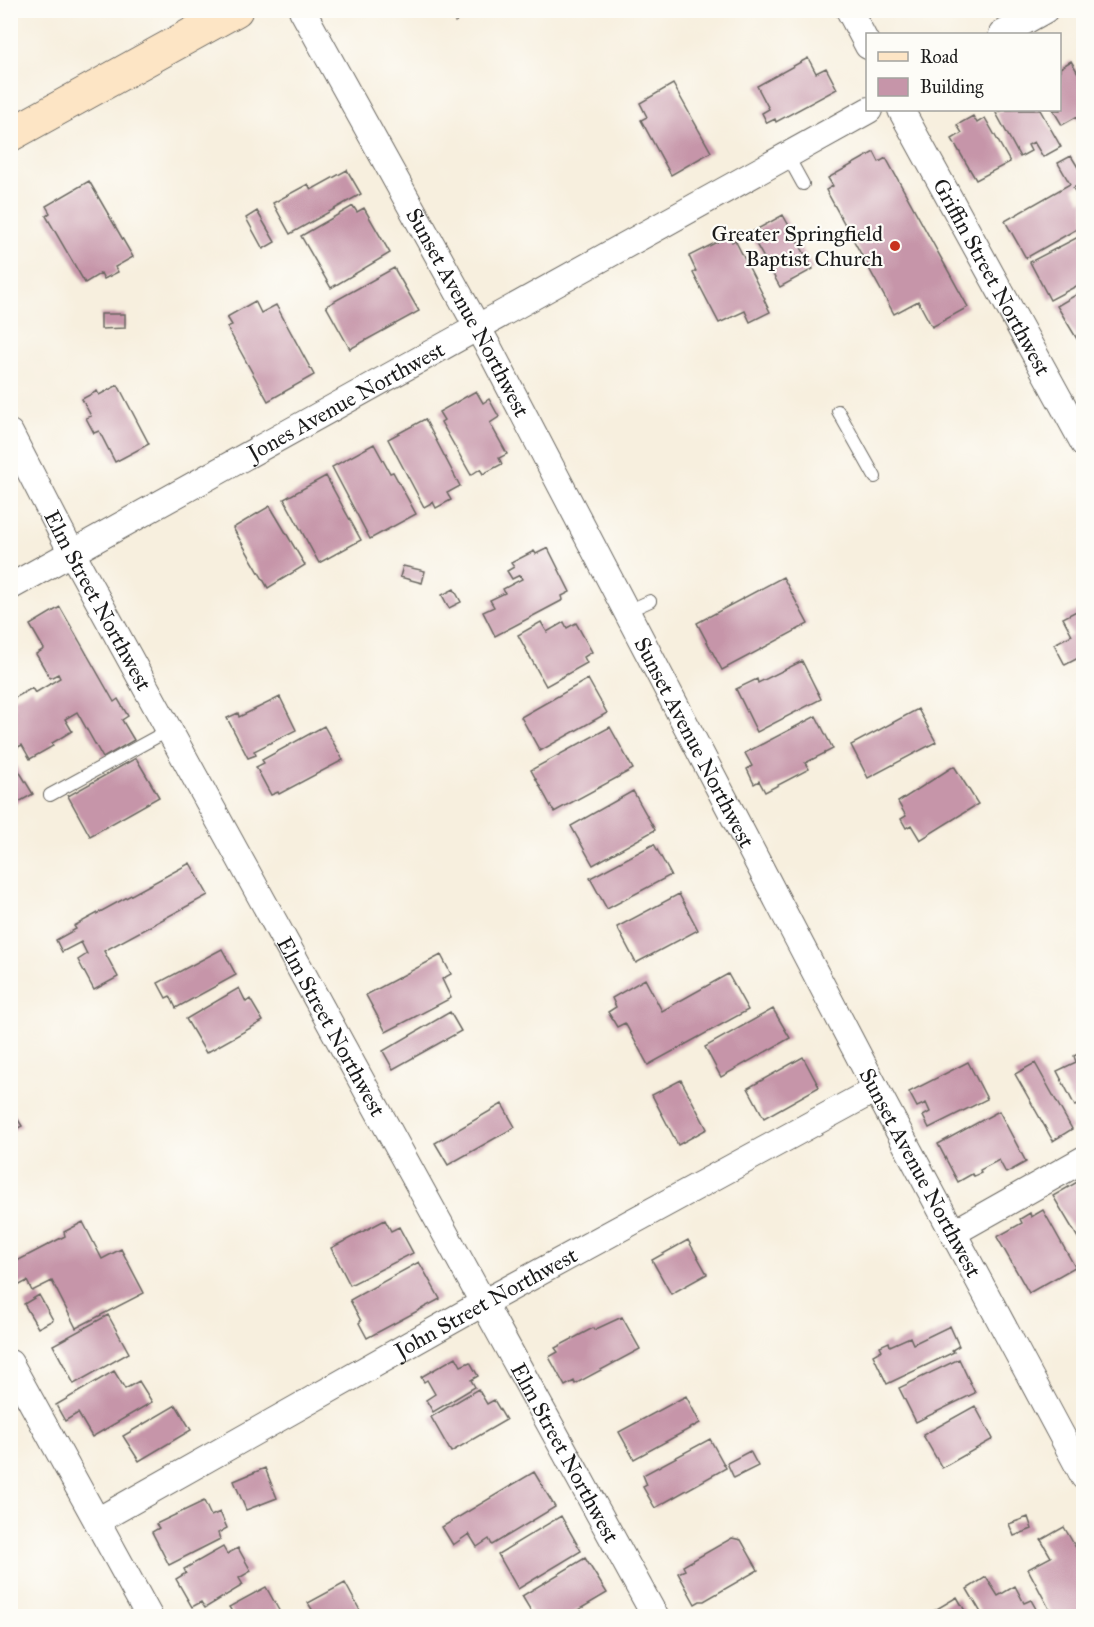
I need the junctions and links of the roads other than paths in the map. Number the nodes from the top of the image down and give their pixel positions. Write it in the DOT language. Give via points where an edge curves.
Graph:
graph roads {
  1 [pos="236,10"];
  2 [pos="302,10"];
  3 [pos="849,10"];
  4 [pos="1045,10"];
  5 [pos="1004,33"];
  6 [pos="866,44"];
  7 [pos="867,111"];
  8 [pos="902,111"];
  9 [pos="10,135"];
  10 [pos="787,155"];
  11 [pos="803,184"];
  12 [pos="476,327"];
  13 [pos="838,411"];
  14 [pos="10,433"];
  15 [pos="1083,444"];
  16 [pos="875,477"];
  17 [pos="72,553"];
  18 [pos="10,587"];
  19 [pos="650,601"];
  20 [pos="626,612"];
  21 [pos="170,730"];
  22 [pos="50,795"];
  23 [pos="876,1089"];
  24 [pos="1083,1159"];
  25 [pos="953,1233"];
  26 [pos="483,1303"];
  27 [pos="11,1367"];
  28 [pos="1083,1477"];
  29 [pos="97,1521"];
  30 [pos="149,1617"];
  31 [pos="656,1617"];
  1 -- 9 [label="main road"];
  2 -- 12 [label="street, Sunset Avenue Northwest"];
  3 -- 6 [label="street"];
  4 -- 5 [label="street"];
  7 -- 10 [label="street, Jones Avenue Northwest"];
  8 -- 15 [label="street, Griffin Street Northwest"];
  10 -- 11 [label="lane"];
  10 -- 12 [label="street, Jones Avenue Northwest"];
  12 -- 17 [label="street, Jones Avenue Northwest"];
  12 -- 20 [label="street, Sunset Avenue Northwest"];
  13 -- 16 [label="lane"];
  14 -- 17 [label="street, Elm Street Northwest"];
  17 -- 18 [label="street, Jones Avenue Northwest"];
  17 -- 21 [label="street, Elm Street Northwest"];
  19 -- 20 [label="lane"];
  20 -- 23 [label="street, Sunset Avenue Northwest"];
  21 -- 22 [label="lane"];
  21 -- 26 [label="street, Elm Street Northwest"];
  23 -- 25 [label="street, Sunset Avenue Northwest"];
  23 -- 26 [label="street, John Street Northwest"];
  24 -- 25 [label="street"];
  25 -- 28 [label="street, Sunset Avenue Northwest"];
  26 -- 29 [label="street, John Street Northwest"];
  26 -- 31 [label="street, Elm Street Northwest"];
  27 -- 29 [label="street"];
  29 -- 30 [label="street"];
}
